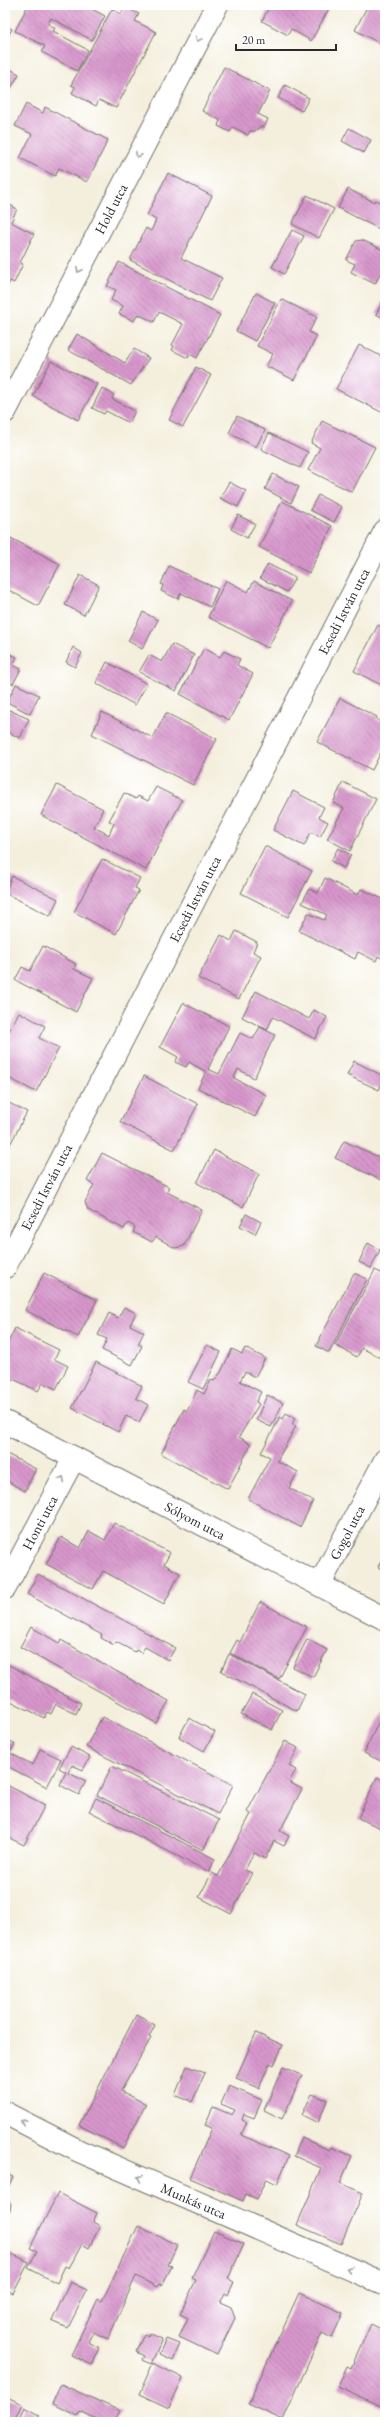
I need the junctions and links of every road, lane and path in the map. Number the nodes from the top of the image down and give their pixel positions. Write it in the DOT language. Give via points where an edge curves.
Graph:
graph roads {
  1 [pos="217,5"];
  2 [pos="5,412"];
  3 [pos="385,531"];
  4 [pos="5,1267"];
  5 [pos="5,1422"];
  6 [pos="74,1458"];
  7 [pos="385,1460"];
  8 [pos="320,1584"];
  9 [pos="5,1588"];
  10 [pos="385,1619"];
  11 [pos="5,2113"];
  12 [pos="385,2284"];
  1 -- 2 [label="street, Hold utca, one-way"];
  3 -- 4 [label="street, Ecsedi István utca"];
  5 -- 6 [label="street, Sólyom utca"];
  6 -- 8 [label="street, Sólyom utca"];
  9 -- 6 [label="street, Honti utca, one-way"];
  7 -- 8 [label="street, Gogol utca"];
  8 -- 10 [label="street, Sólyom utca"];
  12 -- 11 [label="street, Munkás utca, one-way" via="80,2151"];
}
